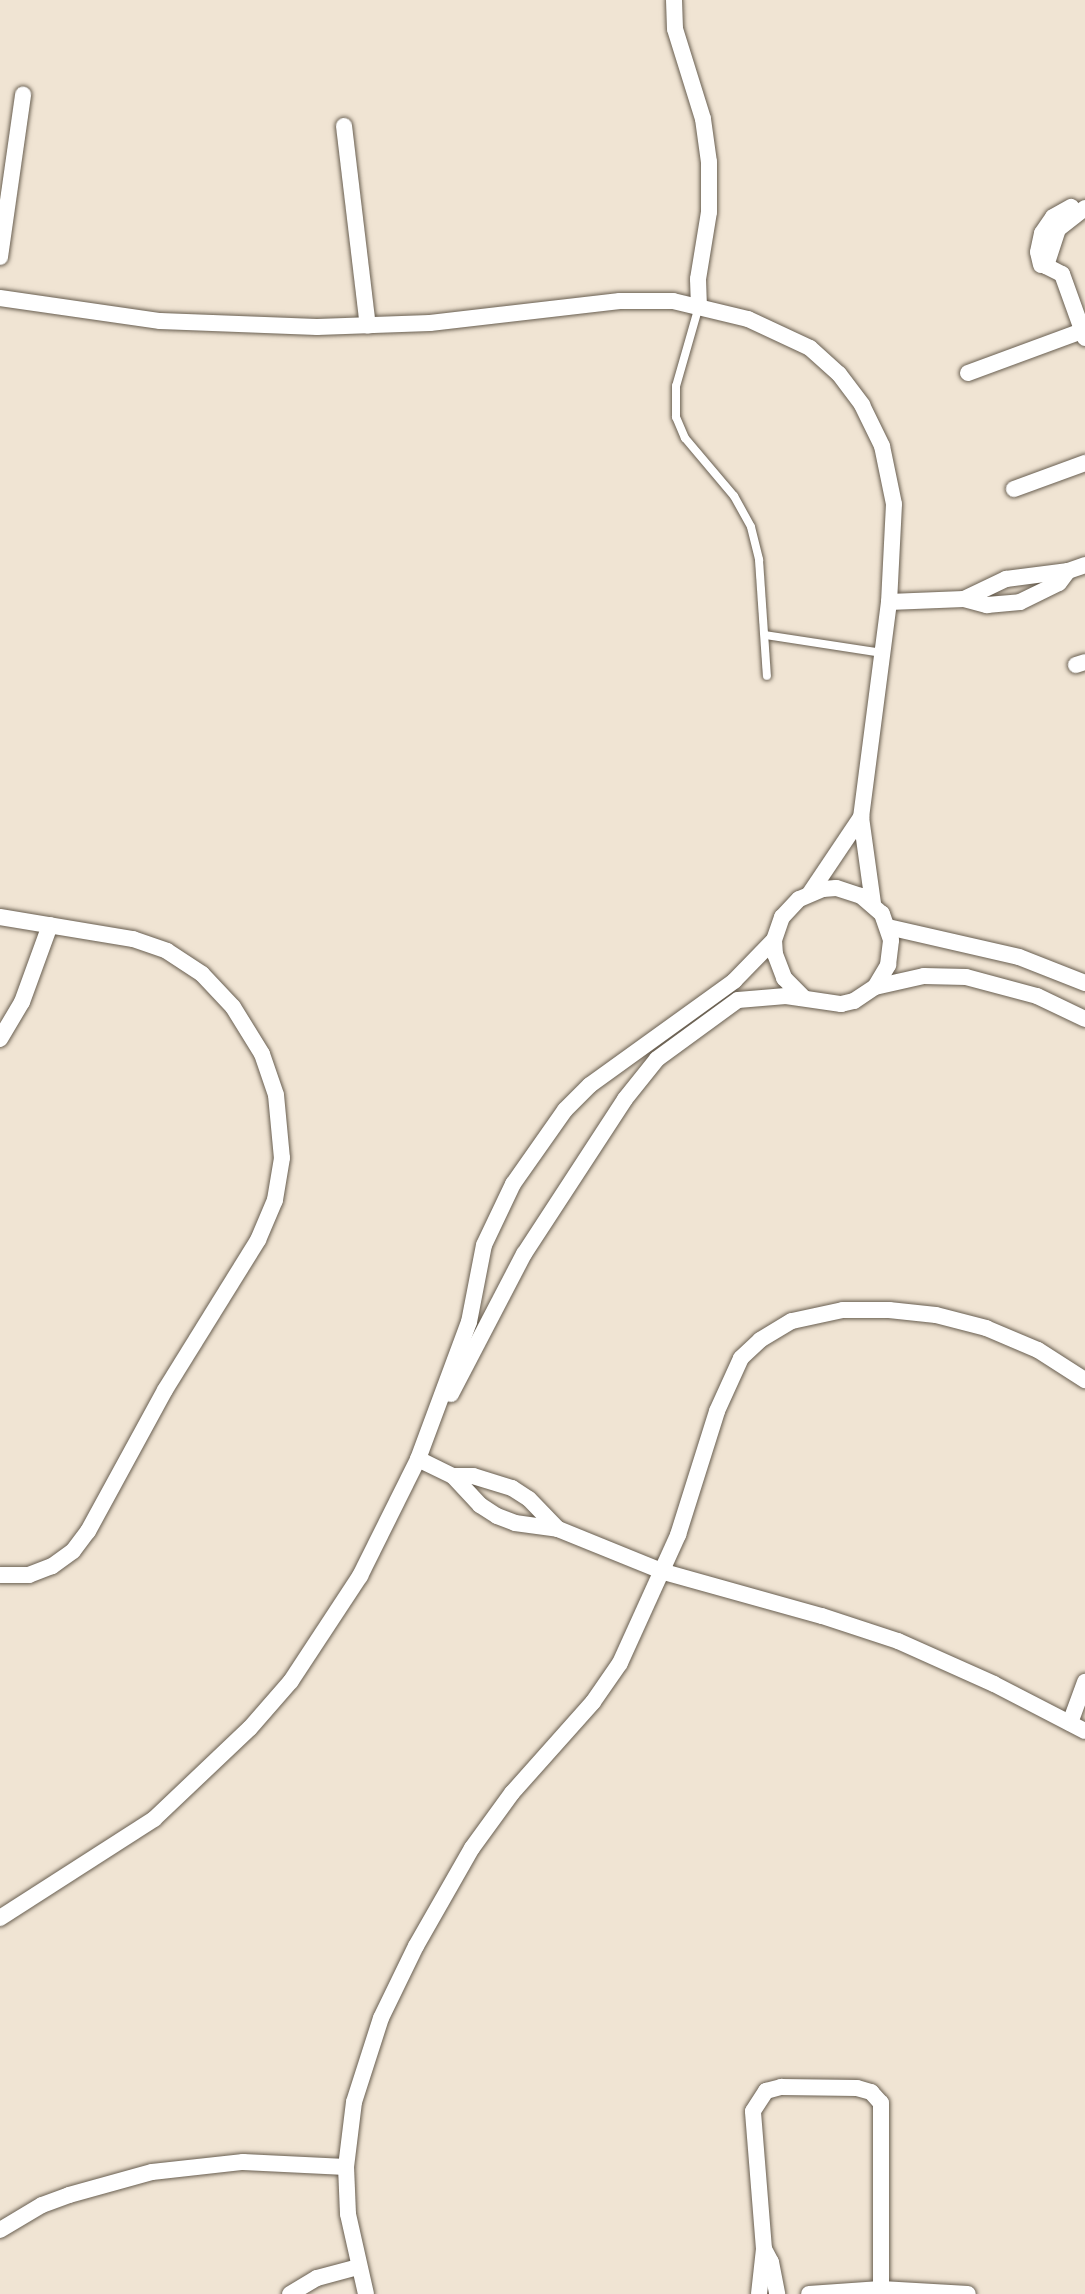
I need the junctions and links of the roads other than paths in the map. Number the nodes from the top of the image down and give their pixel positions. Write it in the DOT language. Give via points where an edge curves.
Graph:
graph roads {
  1 [pos="674,0"];
  2 [pos="23,95"];
  3 [pos="344,126"];
  4 [pos="1085,207"];
  5 [pos="0,257"];
  6 [pos="0,298"];
  7 [pos="699,306"];
  8 [pos="368,326"];
  9 [pos="1084,333"];
  10 [pos="968,373"];
  11 [pos="1085,463"];
  12 [pos="1014,489"];
  13 [pos="1085,565"];
  14 [pos="1068,571"];
  15 [pos="964,599"];
  16 [pos="889,602"];
  17 [pos="765,635"];
  18 [pos="882,653"];
  19 [pos="767,676"];
  20 [pos="861,817"];
  21 [pos="810,893"];
  22 [pos="873,903"];
  23 [pos="0,917"];
  24 [pos="50,925"];
  25 [pos="888,927"];
  26 [pos="774,940"];
  27 [pos="1085,983"];
  28 [pos="875,987"];
  29 [pos="803,997"];
  30 [pos="1085,1019"];
  31 [pos="689,1024"];
  32 [pos="0,1039"];
  33 [pos="1085,1380"];
  34 [pos="429,1434"];
  35 [pos="418,1459"];
  36 [pos="453,1476"];
  37 [pos="102,1503"];
  38 [pos="558,1529"];
  39 [pos="0,1567"];
  40 [pos="664,1572"];
  41 [pos="0,1575"];
  42 [pos="1085,1682"];
  43 [pos="1070,1723"];
  44 [pos="1085,1731"];
  45 [pos="0,1918"];
  46 [pos="346,2167"];
  47 [pos="0,2230"];
  48 [pos="764,2249"];
  49 [pos="358,2267"];
  50 [pos="881,2292"];
  51 [pos="290,2294"];
  52 [pos="366,2294"];
  53 [pos="759,2294"];
  54 [pos="777,2294"];
  55 [pos="809,2294"];
  56 [pos="968,2294"];
  1 -- 7 [label="street" via="675,29 703,119 709,162"];
  2 -- 5 [label="street"];
  3 -- 8 [label="street"];
  4 -- 9 [label="street" via="1062,211 1042,233 1038,252 1043,271 1062,274"];
  6 -- 8 [label="street" via="160,321"];
  7 -- 8 [label="street" via="620,301"];
  7 -- 16 [label="street" via="793,338 839,374 862,405 882,446 892,486 895,540"];
  7 -- 17 [label="lane" via="676,386 676,417 685,438 734,496 751,527"];
  9 -- 10 [label="street"];
  11 -- 12 [label="street"];
  13 -- 14 [label="street"];
  14 -- 15 [label="street" via="1006,579"];
  14 -- 15 [label="street" via="1059,583 1020,602 987,605"];
  15 -- 16 [label="street"];
  16 -- 18 [label="street"];
  17 -- 18 [label="lane"];
  17 -- 19 [label="lane"];
  18 -- 20 [label="street"];
  20 -- 21 [label="street"];
  20 -- 22 [label="street"];
  21 -- 22 [label="street" via="836,888"];
  21 -- 26 [label="street" via="790,907"];
  22 -- 25 [label="street"];
  23 -- 24 [label="street"];
  24 -- 32 [label="street" via="22,1002"];
  24 -- 37 [label="street" via="150,944 210,981 262,1054 276,1095 282,1137 280,1179 258,1240"];
  25 -- 27 [label="street" via="1019,957"];
  25 -- 28 [label="street" via="891,952"];
  26 -- 29 [label="street" via="784,978"];
  26 -- 31 [label="street"];
  28 -- 29 [label="street" via="841,1004"];
  28 -- 30 [label="street" via="924,976 966,977 1037,996"];
  29 -- 31 [label="street" via="738,1000"];
  31 -- 34 [label="street" via="645,1071 544,1222"];
  31 -- 34 [label="street" via="577,1097 509,1191 484,1245 469,1322"];
  33 -- 40 [label="street" via="1012,1338 936,1315 843,1310 792,1321 760,1340 733,1370"];
  34 -- 35 [label="street"];
  35 -- 36 [label="street"];
  35 -- 45 [label="street" via="327,1630 250,1728 154,1819"];
  36 -- 38 [label="street" via="483,1478 512,1488"];
  36 -- 38 [label="street" via="497,1516"];
  37 -- 39 [label="street" via="51,1556 28,1567"];
  37 -- 41 [label="street" via="81,1542 63,1559 29,1575"];
  38 -- 40 [label="street"];
  40 -- 43 [label="street" via="898,1641"];
  40 -- 46 [label="street" via="607,1683 491,1820 416,1946 361,2075"];
  42 -- 43 [label="street"];
  43 -- 44 [label="street"];
  46 -- 47 [label="street" via="243,2162 152,2172 42,2205"];
  46 -- 49 [label="street"];
  48 -- 50 [label="street" via="756,2103 766,2091 781,2087 865,2089 883,2110"];
  48 -- 53 [label="street"];
  48 -- 54 [label="street"];
  49 -- 51 [label="street" via="317,2278"];
  49 -- 52 [label="street"];
  50 -- 55 [label="street"];
  50 -- 56 [label="street"];
}
